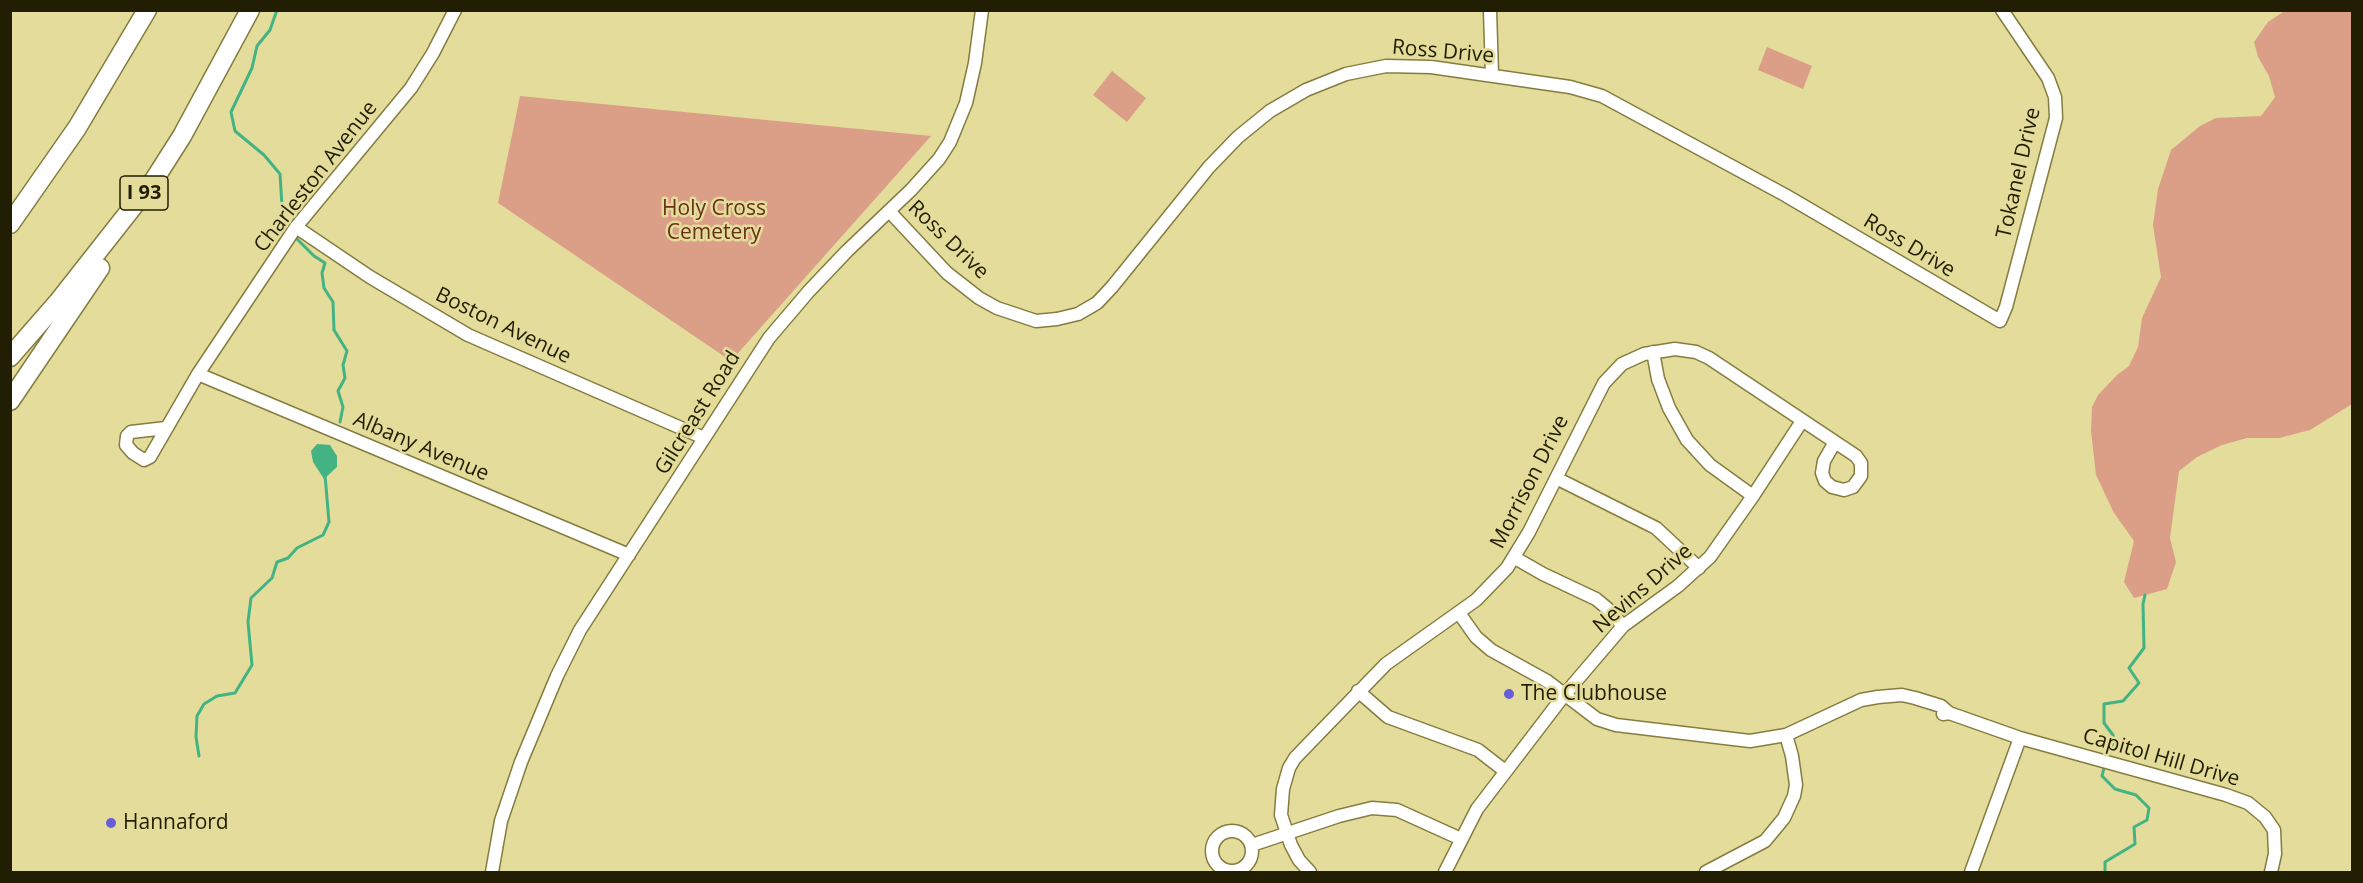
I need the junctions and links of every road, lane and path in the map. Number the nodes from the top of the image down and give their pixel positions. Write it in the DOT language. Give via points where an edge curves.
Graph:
graph roads {
  1 [pos="147,10"];
  2 [pos="250,10"];
  3 [pos="455,10"];
  4 [pos="982,10"];
  5 [pos="1490,10"];
  6 [pos="2002,10"];
  7 [pos="1492,75"];
  8 [pos="154,180"];
  9 [pos="889,211"];
  10 [pos="10,224"];
  11 [pos="296,227"];
  12 [pos="2000,321"];
  13 [pos="1653,352"];
  14 [pos="10,357"];
  15 [pos="198,374"];
  16 [pos="10,401"];
  17 [pos="1802,421"];
  18 [pos="166,428"];
  19 [pos="704,438"];
  20 [pos="1835,442"];
  21 [pos="1556,478"];
  22 [pos="1753,496"];
  23 [pos="629,555"];
  24 [pos="1515,558"];
  25 [pos="1699,568"];
  26 [pos="1459,613"];
  27 [pos="1623,626"];
  28 [pos="1358,691"];
  29 [pos="1565,694"];
  30 [pos="1786,735"];
  31 [pos="2020,738"];
  32 [pos="1505,771"];
  33 [pos="1286,834"];
  34 [pos="1461,839"];
  35 [pos="1252,845"];
  36 [pos="492,873"];
  37 [pos="1310,873"];
  38 [pos="1445,873"];
  39 [pos="1706,873"];
  40 [pos="1971,873"];
  41 [pos="2271,873"];
  1 -- 10 [label="highway" via="88,111"];
  2 -- 8 [label="highway, I 93"];
  3 -- 11 [label="street, Charleston Avenue" via="411,88"];
  4 -- 9 [label="street, Gilcreast Road" via="975,63 959,123 939,159"];
  5 -- 7 [label="street"];
  6 -- 12 [label="street, Tokanel Drive" via="2048,78 2055,97 2056,117"];
  7 -- 9 [label="street, Ross Drive" via="1386,66 1326,81 1288,99 1238,137 1209,167 1097,303 1078,314 1057,319 1036,321 1017,316 979,298 947,273"];
  7 -- 12 [label="street, Ross Drive" via="1602,96 1785,195"];
  8 -- 14 [label="highway, I 93"];
  8 -- 16 [label="highway"];
  9 -- 19 [label="street, Gilcreast Road" via="781,322"];
  11 -- 15 [label="street, Charleston Avenue"];
  11 -- 19 [label="street, Boston Avenue" via="468,335"];
  13 -- 17 [label="street, Morrison Drive" via="1687,350 1709,358"];
  13 -- 21 [label="street, Morrison Drive" via="1622,364 1604,383"];
  13 -- 22 [label="street" via="1658,379 1675,421 1692,447"];
  15 -- 18 [label="street, Charleston Avenue"];
  15 -- 23 [label="street, Albany Avenue"];
  17 -- 20 [label="street, Morrison Drive"];
  17 -- 22 [label="street, Nevins Drive"];
  19 -- 23 [label="street, Gilcreast Road"];
  21 -- 24 [label="street, Morrison Drive"];
  21 -- 25 [label="street" via="1656,528"];
  22 -- 25 [label="street, Nevins Drive" via="1718,548"];
  23 -- 36 [label="street, Gilcreast Road" via="580,630 544,704 507,801"];
  24 -- 26 [label="street, Morrison Drive" via="1487,590"];
  24 -- 27 [label="street" via="1596,599"];
  25 -- 27 [label="street, Nevins Drive"];
  26 -- 28 [label="street, Morrison Drive" via="1386,664"];
  26 -- 29 [label="street, Capitol Hill Drive" via="1483,644"];
  27 -- 29 [label="street, Nevins Drive"];
  28 -- 32 [label="street" via="1388,717 1478,750"];
  28 -- 33 [label="street, Morrison Drive" via="1289,768 1281,807"];
  29 -- 30 [label="street, Capitol Hill Drive" via="1597,719 1616,725 1742,740"];
  29 -- 32 [label="street, Nevins Drive"];
  30 -- 31 [label="street, Capitol Hill Drive" via="1861,700 1902,695 1941,706 1949,714"];
  30 -- 39 [label="street" via="1796,785 1784,818 1765,841"];
  31 -- 40 [label="street"];
  31 -- 41 [label="street, Capitol Hill Drive" via="2248,803 2271,824 2276,837"];
  32 -- 34 [label="street, Nevins Drive" via="1477,808"];
  33 -- 34 [label="street" via="1372,808 1397,810"];
  33 -- 35 [label="street"];
  33 -- 37 [label="street, Morrison Drive"];
  34 -- 38 [label="street, Nevins Drive"];
}
